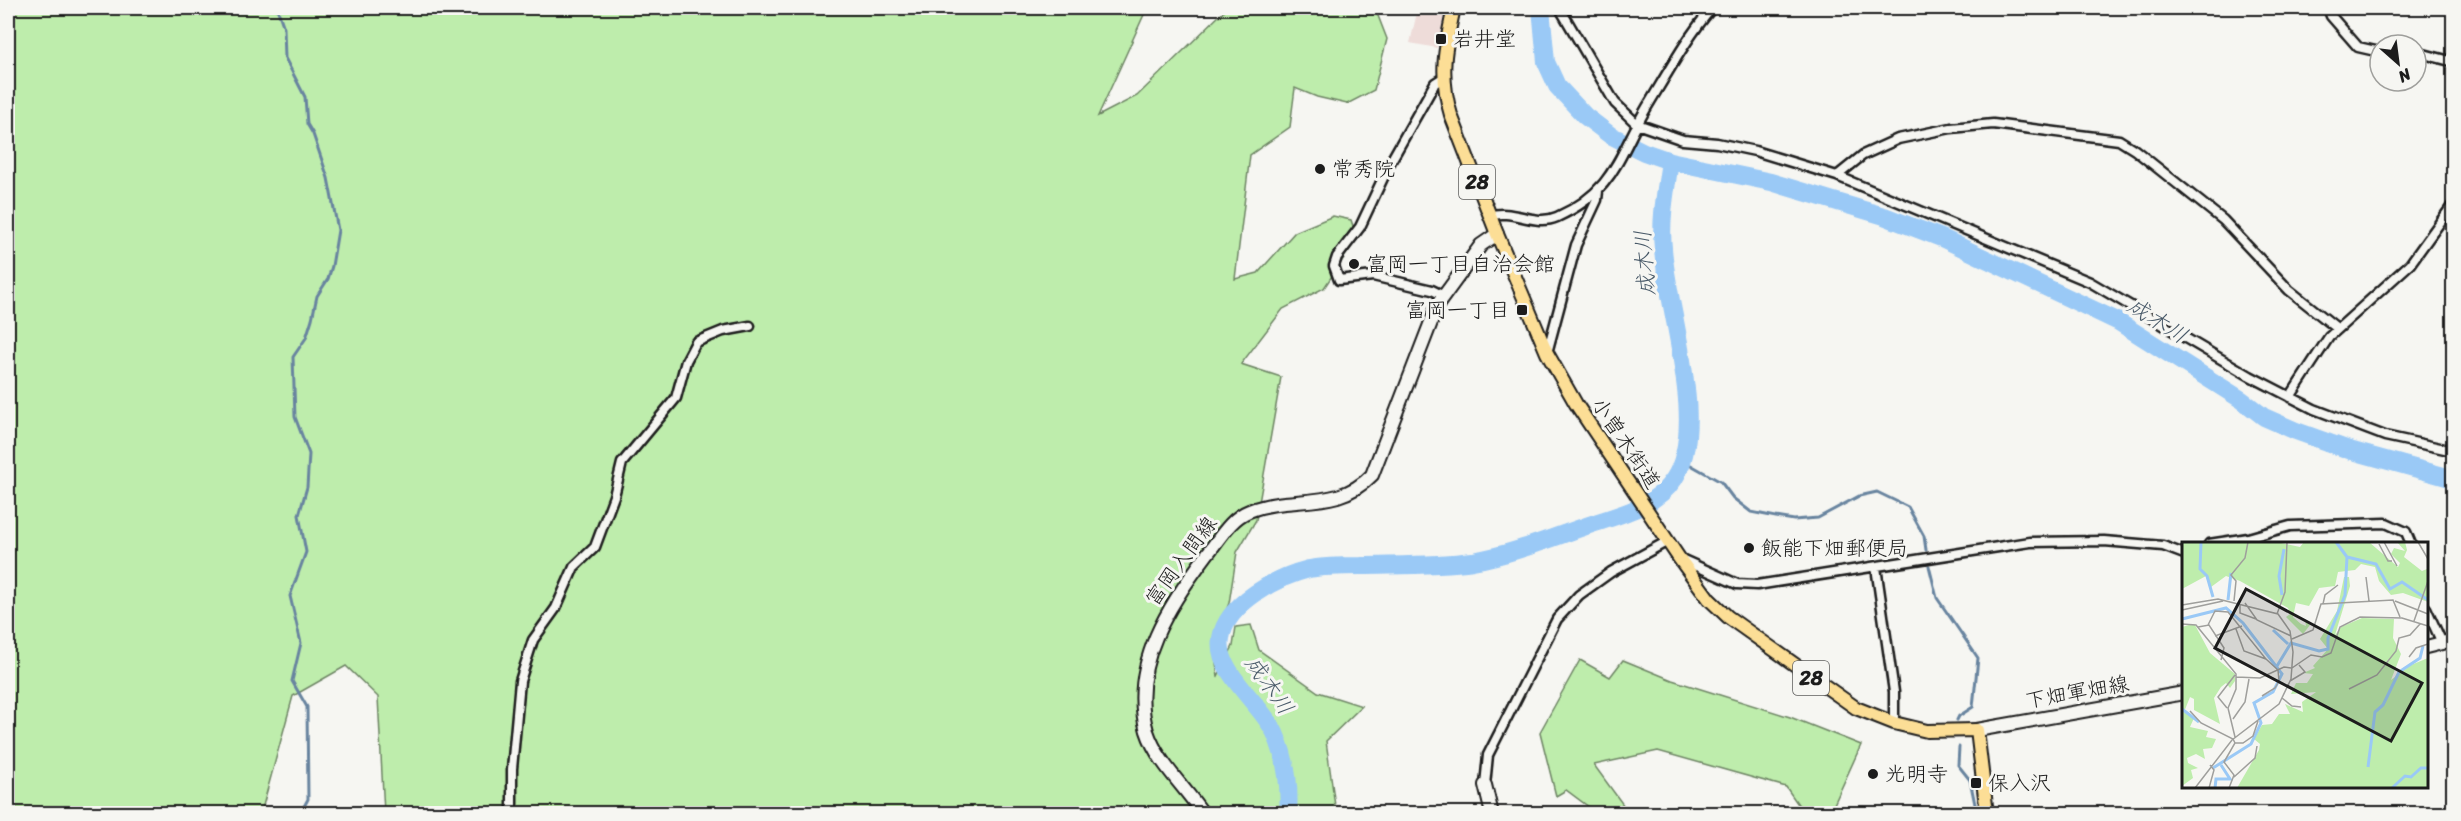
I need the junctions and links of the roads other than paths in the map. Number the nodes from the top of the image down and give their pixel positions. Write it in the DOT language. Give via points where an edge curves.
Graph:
graph roads {
  1 [pos="1454,8"];
  2 [pos="1562,8"];
  3 [pos="1712,8"];
  4 [pos="2328,8"];
  5 [pos="2368,50"];
  6 [pos="2428,55"];
  7 [pos="2454,62"];
  8 [pos="1443,78"];
  9 [pos="1637,124"];
  10 [pos="1837,176"];
  11 [pos="1598,191"];
  12 [pos="2454,203"];
  13 [pos="1490,216"];
  14 [pos="1497,234"];
  15 [pos="1442,295"];
  16 [pos="750,326"];
  17 [pos="2337,329"];
  18 [pos="1547,352"];
  19 [pos="2290,397"];
  20 [pos="2454,451"];
  21 [pos="1665,538"];
  22 [pos="2218,542"];
  23 [pos="2411,542"];
  24 [pos="2182,548"];
  25 [pos="2172,549"];
  26 [pos="2182,553"];
  27 [pos="1679,558"];
  28 [pos="1876,567"];
  29 [pos="2428,610"];
  30 [pos="2448,641"];
  31 [pos="2428,647"];
  32 [pos="2182,693"];
  33 [pos="1894,723"];
  34 [pos="1977,730"];
  35 [pos="1485,785"];
  36 [pos="512,813"];
  37 [pos="1203,813"];
  38 [pos="1492,813"];
  39 [pos="1987,813"];
  1 -- 8 [label="main road, 小曽木街道 / 28"];
  2 -- 9 [label="street" via="1615,103"];
  3 -- 9 [label="street"];
  4 -- 5 [label="street" via="2358,48"];
  6 -- 7 [label="street"];
  8 -- 13 [label="main road, 小曽木街道 / 28" via="1451,115"];
  8 -- 15 [label="street" via="1435,83 1360,227 1336,257 1334,266 1340,280 1373,276"];
  9 -- 10 [label="street" via="1683,140 1755,151"];
  9 -- 11 [label="street"];
  10 -- 17 [label="street" via="1863,155 1898,139 1951,128 1993,124 2119,140 2223,220 2289,290"];
  10 -- 19 [label="street" via="2090,282"];
  11 -- 13 [label="street" via="1552,219 1536,221 1497,213"];
  11 -- 18 [label="street" via="1598,200 1576,245"];
  12 -- 17 [label="street" via="2410,264"];
  13 -- 14 [label="main road, 小曽木街道 / 28"];
  14 -- 15 [label="main road, 富岡入間線" via="1481,245"];
  14 -- 18 [label="main road, 小曽木街道 / 28"];
  15 -- 37 [label="main road, 富岡入間線" via="1372,475 1351,493 1336,498 1260,508 1238,517 1164,615 1144,682 1147,730 1162,759"];
  16 -- 36 [label="street" via="696,342 686,361 676,398 622,463 595,547 574,567 556,608 533,640 520,681"];
  17 -- 19 [label="street"];
  18 -- 21 [label="main road, 小曽木街道 / 28" via="1576,404"];
  19 -- 20 [label="street" via="2375,433"];
  21 -- 27 [label="main road, 小曽木街道 / 28"];
  21 -- 35 [label="street" via="1579,595 1557,619 1488,755"];
  22 -- 23 [label="street" via="2290,526 2386,523 2406,532"];
  24 -- 25 [label="street"];
  25 -- 26 [label="street"];
  25 -- 28 [label="street" via="2104,541 2030,542"];
  27 -- 28 [label="street" via="1746,585"];
  27 -- 33 [label="main road, 小曽木街道 / 28" via="1709,599 1728,617 1857,708"];
  28 -- 33 [label="street" via="1894,692"];
  29 -- 30 [label="street"];
  30 -- 31 [label="main road"];
  32 -- 34 [label="main road, 下畑軍畑線"];
  33 -- 34 [label="main road, 小曽木街道 / 28" via="1927,731"];
  34 -- 39 [label="main road"];
  35 -- 38 [label="main road"];
}
